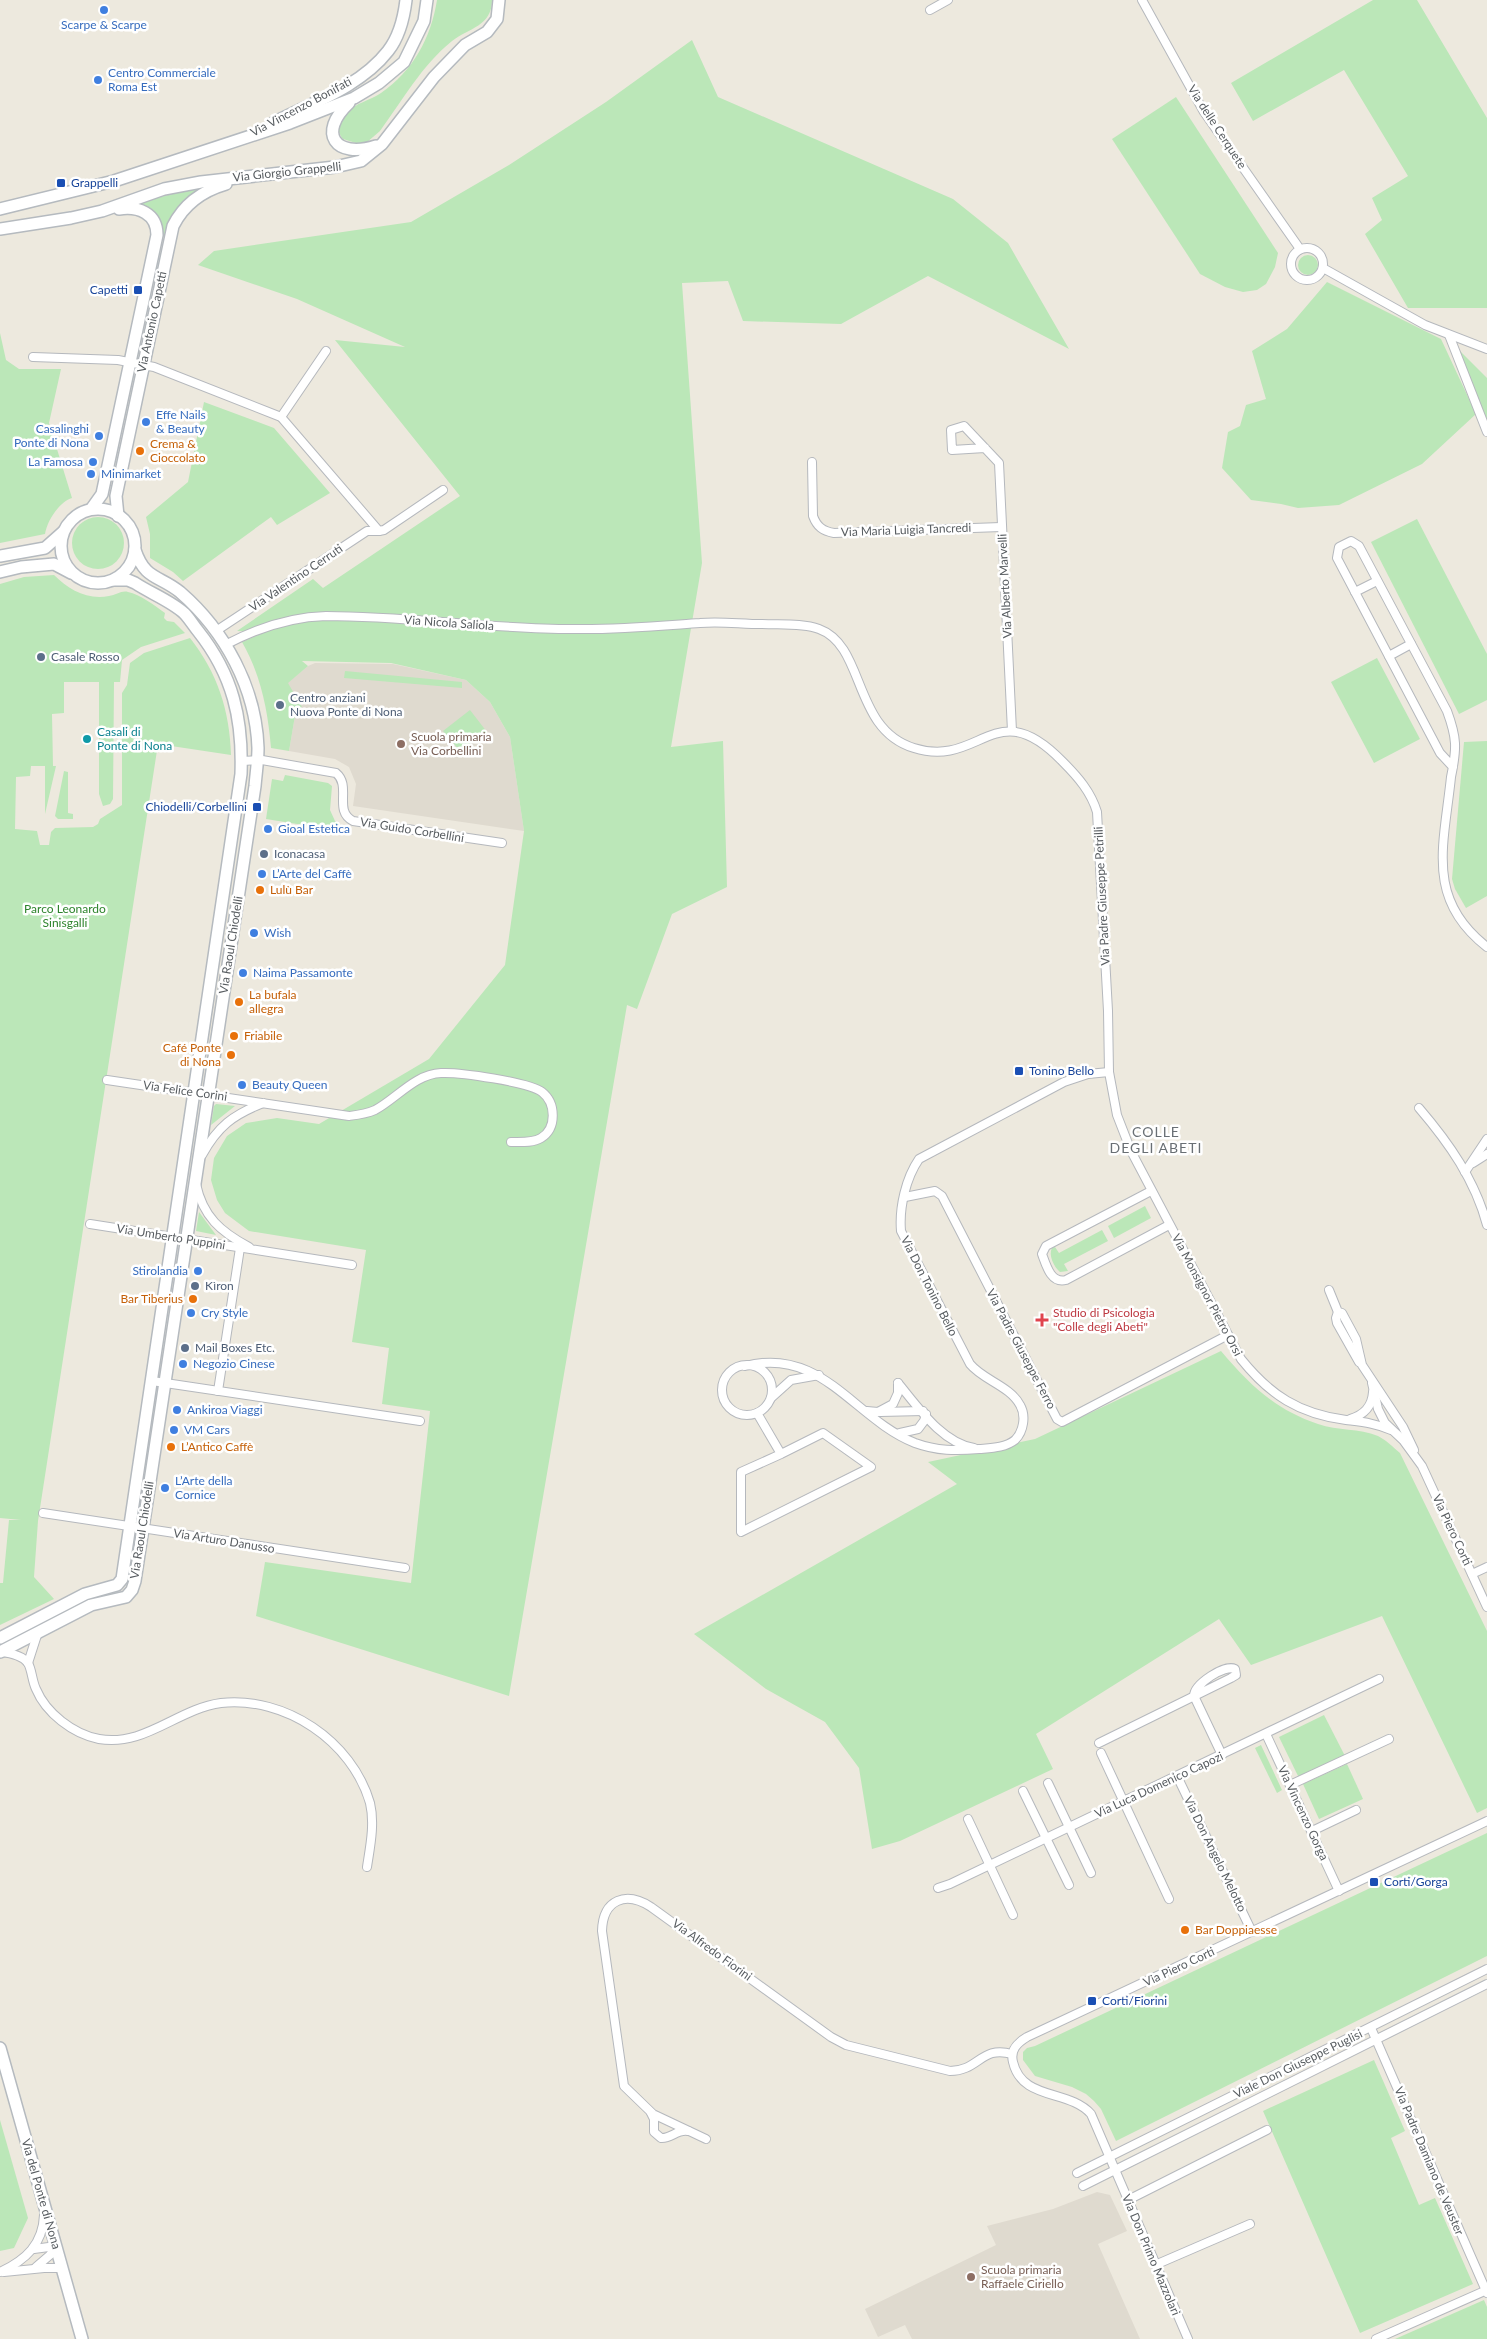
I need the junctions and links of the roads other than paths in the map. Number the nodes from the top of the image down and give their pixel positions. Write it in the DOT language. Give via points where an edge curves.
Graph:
graph roads {
  1 [pos="406,0"];
  2 [pos="427,0"];
  3 [pos="500,0"];
  4 [pos="948,0"];
  5 [pos="1142,0"];
  6 [pos="930,10"];
  7 [pos="354,98"];
  8 [pos="240,139"];
  9 [pos="382,144"];
  10 [pos="253,176"];
  11 [pos="0,209"];
  12 [pos="102,211"];
  13 [pos="0,229"];
  14 [pos="1300,249"];
  15 [pos="1323,268"];
  16 [pos="1449,335"];
  17 [pos="1487,349"];
  18 [pos="326,352"];
  19 [pos="33,357"];
  20 [pos="130,362"];
  21 [pos="142,364"];
  22 [pos="281,418"];
  23 [pos="1487,432"];
  24 [pos="985,448"];
  25 [pos="812,462"];
  26 [pos="443,490"];
  27 [pos="92,508"];
  28 [pos="118,516"];
  29 [pos="1001,526"];
  30 [pos="379,531"];
  31 [pos="63,532"];
  32 [pos="135,550"];
  33 [pos="0,556"];
  34 [pos="0,572"];
  35 [pos="75,575"];
  36 [pos="114,580"];
  37 [pos="1377,581"];
  38 [pos="1355,592"];
  39 [pos="216,631"];
  40 [pos="1411,644"];
  41 [pos="226,645"];
  42 [pos="1389,656"];
  43 [pos="1012,731"];
  44 [pos="257,760"];
  45 [pos="242,761"];
  46 [pos="1453,767"];
  47 [pos="502,843"];
  48 [pos="1487,947"];
  49 [pos="1109,1072"];
  50 [pos="107,1080"];
  51 [pos="195,1092"];
  52 [pos="208,1094"];
  53 [pos="263,1103"];
  54 [pos="1418,1108"];
  55 [pos="1487,1139"];
  56 [pos="511,1142"];
  57 [pos="1487,1154"];
  58 [pos="197,1165"];
  59 [pos="1465,1172"];
  60 [pos="195,1178"];
  61 [pos="1151,1191"];
  62 [pos="904,1197"];
  63 [pos="90,1224"];
  64 [pos="1169,1225"];
  65 [pos="1487,1225"];
  66 [pos="173,1237"];
  67 [pos="185,1239"];
  68 [pos="240,1248"];
  69 [pos="253,1250"];
  70 [pos="352,1265"];
  71 [pos="1329,1290"];
  72 [pos="1228,1335"];
  73 [pos="745,1366"];
  74 [pos="819,1375"];
  75 [pos="152,1381"];
  76 [pos="164,1383"];
  77 [pos="1372,1383"];
  78 [pos="218,1390"];
  79 [pos="771,1398"];
  80 [pos="867,1411"];
  81 [pos="878,1412"];
  82 [pos="757,1413"];
  83 [pos="924,1413"];
  84 [pos="1346,1420"];
  85 [pos="420,1421"];
  86 [pos="1391,1430"];
  87 [pos="898,1433"];
  88 [pos="981,1449"];
  89 [pos="781,1454"];
  90 [pos="1415,1455"];
  91 [pos="43,1513"];
  92 [pos="130,1526"];
  93 [pos="142,1528"];
  94 [pos="1487,1567"];
  95 [pos="405,1568"];
  96 [pos="1472,1574"];
  97 [pos="1487,1607"];
  98 [pos="38,1631"];
  99 [pos="0,1638"];
  100 [pos="0,1652"];
  101 [pos="28,1663"];
  102 [pos="1379,1679"];
  103 [pos="1194,1696"];
  104 [pos="1266,1734"];
  105 [pos="1389,1739"];
  106 [pos="1100,1743"];
  107 [pos="1101,1754"];
  108 [pos="1222,1755"];
  109 [pos="1177,1776"];
  110 [pos="1048,1783"];
  111 [pos="1290,1785"];
  112 [pos="1023,1791"];
  113 [pos="1123,1802"];
  114 [pos="1356,1810"];
  115 [pos="968,1819"];
  116 [pos="1487,1821"];
  117 [pos="1070,1827"];
  118 [pos="1312,1831"];
  119 [pos="1046,1838"];
  120 [pos="989,1866"];
  121 [pos="367,1867"];
  122 [pos="1092,1873"];
  123 [pos="1069,1885"];
  124 [pos="938,1888"];
  125 [pos="1339,1891"];
  126 [pos="1168,1899"];
  127 [pos="1013,1915"];
  128 [pos="1252,1932"];
  129 [pos="1487,1969"];
  130 [pos="1487,1984"];
  131 [pos="1371,2028"];
  132 [pos="1377,2040"];
  133 [pos="0,2048"];
  134 [pos="1012,2054"];
  135 [pos="650,2112"];
  136 [pos="667,2121"];
  137 [pos="655,2126"];
  138 [pos="1267,2130"];
  139 [pos="692,2132"];
  140 [pos="671,2135"];
  141 [pos="706,2139"];
  142 [pos="1109,2157"];
  143 [pos="1114,2171"];
  144 [pos="1077,2173"];
  145 [pos="1083,2186"];
  146 [pos="1128,2200"];
  147 [pos="44,2208"];
  148 [pos="1250,2224"];
  149 [pos="56,2246"];
  150 [pos="34,2249"];
  151 [pos="1155,2265"];
  152 [pos="63,2268"];
  153 [pos="32,2269"];
  154 [pos="0,2273"];
  155 [pos="1487,2291"];
  156 [pos="82,2339"];
  157 [pos="1188,2339"];
  158 [pos="1376,2339"];
  1 -- 8 [label="main road, Via Vincenzo Bonifati" via="404,18 389,50 372,68 340,89"];
  2 -- 7 [label="main road" via="424,21 404,62"];
  3 -- 9 [label="main road, Via Giorgio Grappelli" via="497,19 488,32 465,45 434,77"];
  4 -- 6 [label="street"];
  5 -- 14 [label="street, Via delle Cerquete" via="1204,112"];
  7 -- 8 [label="main road"];
  7 -- 9 [label="main road" via="334,121 332,132 336,141 342,147 356,151"];
  8 -- 11 [label="main road" via="106,183"];
  9 -- 10 [label="main road, Via Giorgio Grappelli" via="350,165"];
  10 -- 12 [label="main road, Via Giorgio Grappelli" via="164,189"];
  10 -- 21 [label="main road, Via Antonio Capetti" via="212,188 194,199 177,218"];
  12 -- 13 [label="main road, Via Giorgio Grappelli"];
  12 -- 20 [label="main road, Via Antonio Capetti" via="130,207 142,210 156,227 156,241"];
  14 -- 15 [label="street" via="1318,251 1324,262"];
  14 -- 15 [label="street" via="1291,265 1297,276 1309,280 1320,274"];
  15 -- 16 [label="street"];
  16 -- 17 [label="street"];
  16 -- 23 [label="street"];
  18 -- 22 [label="street"];
  19 -- 20 [label="street, Via Antonio Capetti"];
  20 -- 21 [label="street"];
  20 -- 27 [label="main road, Via Antonio Capetti" via="102,494"];
  21 -- 22 [label="street"];
  21 -- 28 [label="main road, Via Antonio Capetti" via="116,496"];
  22 -- 30 [label="street"];
  24 -- 24 [label="street" via="964,426 951,430 952,450"];
  24 -- 29 [label="street, Via Alberto Marvelli" via="999,462"];
  25 -- 29 [label="street, Via Maria Luigia Tancredi" via="813,516 826,532"];
  26 -- 30 [label="street, Via Valentino Cerruti"];
  27 -- 28 [label="main road" via="102,508"];
  27 -- 31 [label="main road" via="68,521"];
  28 -- 32 [label="main road" via="133,533"];
  29 -- 43 [label="street, Via Alberto Marvelli"];
  30 -- 39 [label="street, Via Valentino Cerruti" via="367,531"];
  31 -- 33 [label="main road" via="44,548"];
  31 -- 35 [label="main road" via="63,556"];
  32 -- 36 [label="main road" via="129,568"];
  32 -- 39 [label="main road, Via Raoul Chiodelli" via="145,570 179,592"];
  34 -- 35 [label="main road" via="54,564"];
  35 -- 36 [label="main road" via="88,583"];
  36 -- 45 [label="main road, Via Raoul Chiodelli" via="135,583 184,613 205,640 234,697 240,719"];
  37 -- 38 [label="street"];
  37 -- 38 [label="street" via="1359,546 1351,541 1339,547 1337,558"];
  37 -- 40 [label="street"];
  38 -- 42 [label="street"];
  39 -- 41 [label="main road, Via Raoul Chiodelli"];
  40 -- 42 [label="street"];
  40 -- 46 [label="street" via="1453,727 1457,746"];
  41 -- 43 [label="street, Via Nicola Saliola" via="273,624 311,616 576,630 702,623 809,627 828,634 844,650 879,725 912,748 946,751 998,732"];
  41 -- 44 [label="main road, Via Raoul Chiodelli" via="249,696"];
  42 -- 46 [label="street" via="1440,753"];
  43 -- 49 [label="street, Via Padre Giuseppe Petrilli" via="1036,737 1048,746 1088,791 1097,812"];
  44 -- 45 [label="street, Via Guido Corbellini"];
  44 -- 47 [label="street, Via Guido Corbellini" via="336,773 343,783 343,811 353,821"];
  44 -- 52 [label="main road, Via Raoul Chiodelli"];
  45 -- 51 [label="main road, Via Raoul Chiodelli"];
  46 -- 48 [label="street" via="1442,879 1455,914"];
  49 -- 61 [label="street, Via Monsignor Pietro Orsi" via="1123,1133"];
  49 -- 62 [label="street, Via Don Tonino Bello" via="1070,1079 919,1159 910,1172"];
  50 -- 51 [label="street, Via Felice Corini"];
  51 -- 52 [label="street, Via Felice Corini"];
  51 -- 66 [label="main road, Via Raoul Chiodelli"];
  52 -- 53 [label="street, Via Felice Corini"];
  52 -- 58 [label="main road, Via Raoul Chiodelli"];
  53 -- 56 [label="street, Via Felice Corini" via="349,1116 375,1110 420,1080 439,1073 527,1085 542,1092 549,1100 554,1111 552,1124 542,1138"];
  53 -- 58 [label="street, Via Felice Corini" via="227,1121"];
  54 -- 59 [label="street" via="1443,1137"];
  55 -- 59 [label="street"];
  57 -- 59 [label="street"];
  58 -- 60 [label="main road, Via Raoul Chiodelli"];
  59 -- 65 [label="street"];
  60 -- 67 [label="main road, Via Raoul Chiodelli"];
  60 -- 69 [label="street, Via Umberto Puppini" via="206,1210 216,1225"];
  61 -- 64 [label="street, Via Monsignor Pietro Orsi"];
  61 -- 64 [label="street" via="1046,1246 1042,1254 1053,1278 1066,1280"];
  62 -- 72 [label="street, Via Padre Giuseppe Ferro" via="935,1191 942,1196 1057,1419 1062,1422"];
  62 -- 88 [label="street, Via Don Tonino Bello" via="901,1231 967,1360 978,1373 1010,1394 1021,1406 1023,1423 1018,1437 1008,1444"];
  63 -- 66 [label="street, Via Umberto Puppini"];
  64 -- 72 [label="street, Via Monsignor Pietro Orsi"];
  66 -- 67 [label="street, Via Umberto Puppini"];
  66 -- 75 [label="main road, Via Raoul Chiodelli"];
  67 -- 68 [label="street, Via Umberto Puppini"];
  67 -- 76 [label="main road, Via Raoul Chiodelli"];
  68 -- 69 [label="street, Via Umberto Puppini"];
  68 -- 78 [label="street"];
  69 -- 70 [label="street, Via Umberto Puppini"];
  71 -- 77 [label="street, Via Piero Corti" via="1338,1312 1337,1323"];
  72 -- 84 [label="street, Via Monsignor Pietro Orsi" via="1241,1359 1269,1390 1304,1410"];
  73 -- 74 [label="street, Via Don Tonino Bello" via="774,1362 796,1365"];
  73 -- 79 [label="street" via="765,1373 771,1383"];
  73 -- 82 [label="street" via="727,1376 722,1392 734,1412"];
  74 -- 79 [label="street" via="791,1380"];
  74 -- 80 [label="street, Via Don Tonino Bello"];
  75 -- 76 [label="street"];
  75 -- 92 [label="main road, Via Raoul Chiodelli"];
  76 -- 78 [label="street"];
  76 -- 93 [label="main road, Via Raoul Chiodelli"];
  77 -- 84 [label="street" via="1370,1406 1360,1415"];
  77 -- 86 [label="street, Via Piero Corti" via="1378,1409"];
  77 -- 90 [label="street, Via Piero Corti" via="1403,1427"];
  78 -- 85 [label="street"];
  79 -- 82 [label="street"];
  80 -- 81 [label="street"];
  80 -- 87 [label="street, Via Don Tonino Bello"];
  81 -- 83 [label="street"];
  81 -- 83 [label="street, Via Don Tonino Bello" via="893,1404 898,1383"];
  82 -- 89 [label="street"];
  83 -- 87 [label="street" via="918,1429"];
  83 -- 88 [label="street, Via Don Tonino Bello" via="955,1442"];
  84 -- 86 [label="street, Via Monsignor Pietro Orsi" via="1377,1424"];
  86 -- 90 [label="street, Via Piero Corti"];
  87 -- 88 [label="street, Via Don Tonino Bello" via="935,1449 959,1452"];
  89 -- 89 [label="street" via="823,1433 871,1467 741,1532 741,1472"];
  90 -- 96 [label="street, Via Piero Corti"];
  91 -- 92 [label="street, Via Arturo Danusso"];
  92 -- 93 [label="street, Via Arturo Danusso"];
  92 -- 99 [label="main road, Via Raoul Chiodelli" via="123,1574 117,1585 85,1594"];
  93 -- 95 [label="street, Via Arturo Danusso"];
  93 -- 98 [label="main road, Via Raoul Chiodelli" via="135,1581 129,1594 91,1605"];
  94 -- 96 [label="street"];
  96 -- 97 [label="street, Via Piero Corti"];
  98 -- 100 [label="main road, Via Raoul Chiodelli"];
  98 -- 101 [label="street"];
  100 -- 101 [label="street" via="20,1657"];
  101 -- 121 [label="street" via="36,1690 50,1710 66,1725 98,1738 133,1738 198,1708 222,1703 260,1705 301,1719 341,1751 357,1773 370,1804 372,1827"];
  102 -- 104 [label="street, Via Luca Domenico Capozi"];
  103 -- 103 [label="street" via="1235,1676 1235,1669 1225,1668 1198,1685"];
  103 -- 106 [label="street"];
  103 -- 108 [label="street"];
  104 -- 108 [label="street, Via Luca Domenico Capozi"];
  104 -- 111 [label="street, Via Vincenzo Gorga"];
  105 -- 111 [label="street"];
  107 -- 113 [label="street"];
  108 -- 109 [label="street, Via Luca Domenico Capozi"];
  109 -- 113 [label="street, Via Luca Domenico Capozi"];
  109 -- 128 [label="street, Via Don Angelo Melotto"];
  110 -- 117 [label="street"];
  111 -- 118 [label="street, Via Vincenzo Gorga"];
  112 -- 119 [label="street"];
  113 -- 117 [label="street, Via Luca Domenico Capozi"];
  113 -- 126 [label="street"];
  114 -- 118 [label="street"];
  115 -- 120 [label="street"];
  116 -- 125 [label="street, Via Piero Corti"];
  117 -- 119 [label="street, Via Luca Domenico Capozi"];
  117 -- 122 [label="street"];
  118 -- 125 [label="street, Via Vincenzo Gorga"];
  119 -- 120 [label="street, Via Luca Domenico Capozi"];
  119 -- 123 [label="street"];
  120 -- 124 [label="street, Via Luca Domenico Capozi"];
  120 -- 127 [label="street"];
  125 -- 128 [label="street, Via Piero Corti"];
  128 -- 134 [label="street, Via Piero Corti" via="1025,2038"];
  129 -- 131 [label="street, Viale Don Giuseppe Puglisi"];
  130 -- 132 [label="street, Viale Don Giuseppe Puglisi"];
  131 -- 132 [label="street, Via Padre Damiano de Veuster"];
  131 -- 142 [label="street, Viale Don Giuseppe Puglisi"];
  132 -- 143 [label="street, Viale Don Giuseppe Puglisi"];
  132 -- 155 [label="street, Via Padre Damiano de Veuster"];
  133 -- 147 [label="main road, Via del Ponte di Nona"];
  134 -- 135 [label="street, Via Alfredo Fiorini" via="995,2051 967,2068 950,2071 846,2045 651,1907 636,1899 625,1898 606,1912 604,1942 622,2078 630,2094"];
  134 -- 142 [label="street, Via Don Primo Mazzolari" via="1016,2071 1029,2086 1073,2102 1089,2112"];
  135 -- 136 [label="street, Via Alfredo Fiorini"];
  135 -- 137 [label="street, Via Alfredo Fiorini"];
  136 -- 137 [label="street" via="658,2121"];
  136 -- 139 [label="street, Via Alfredo Fiorini"];
  136 -- 140 [label="street" via="673,2128"];
  137 -- 140 [label="street" via="660,2138"];
  138 -- 146 [label="street"];
  139 -- 140 [label="street" via="679,2131"];
  139 -- 141 [label="street, Via Alfredo Fiorini"];
  142 -- 143 [label="street, Via Don Primo Mazzolari"];
  142 -- 144 [label="street, Viale Don Giuseppe Puglisi"];
  143 -- 145 [label="street, Viale Don Giuseppe Puglisi"];
  143 -- 146 [label="street, Via Don Primo Mazzolari"];
  146 -- 151 [label="street, Via Don Primo Mazzolari"];
  147 -- 149 [label="main road, Via del Ponte di Nona"];
  147 -- 150 [label="street" via="42,2230"];
  148 -- 151 [label="street"];
  149 -- 150 [label="street"];
  149 -- 152 [label="main road, Via del Ponte di Nona"];
  149 -- 153 [label="street" via="47,2259"];
  150 -- 154 [label="street"];
  151 -- 157 [label="street, Via Don Primo Mazzolari"];
  152 -- 153 [label="street"];
  152 -- 156 [label="main road, Via del Ponte di Nona"];
  153 -- 154 [label="street"];
  155 -- 158 [label="street"];
}
